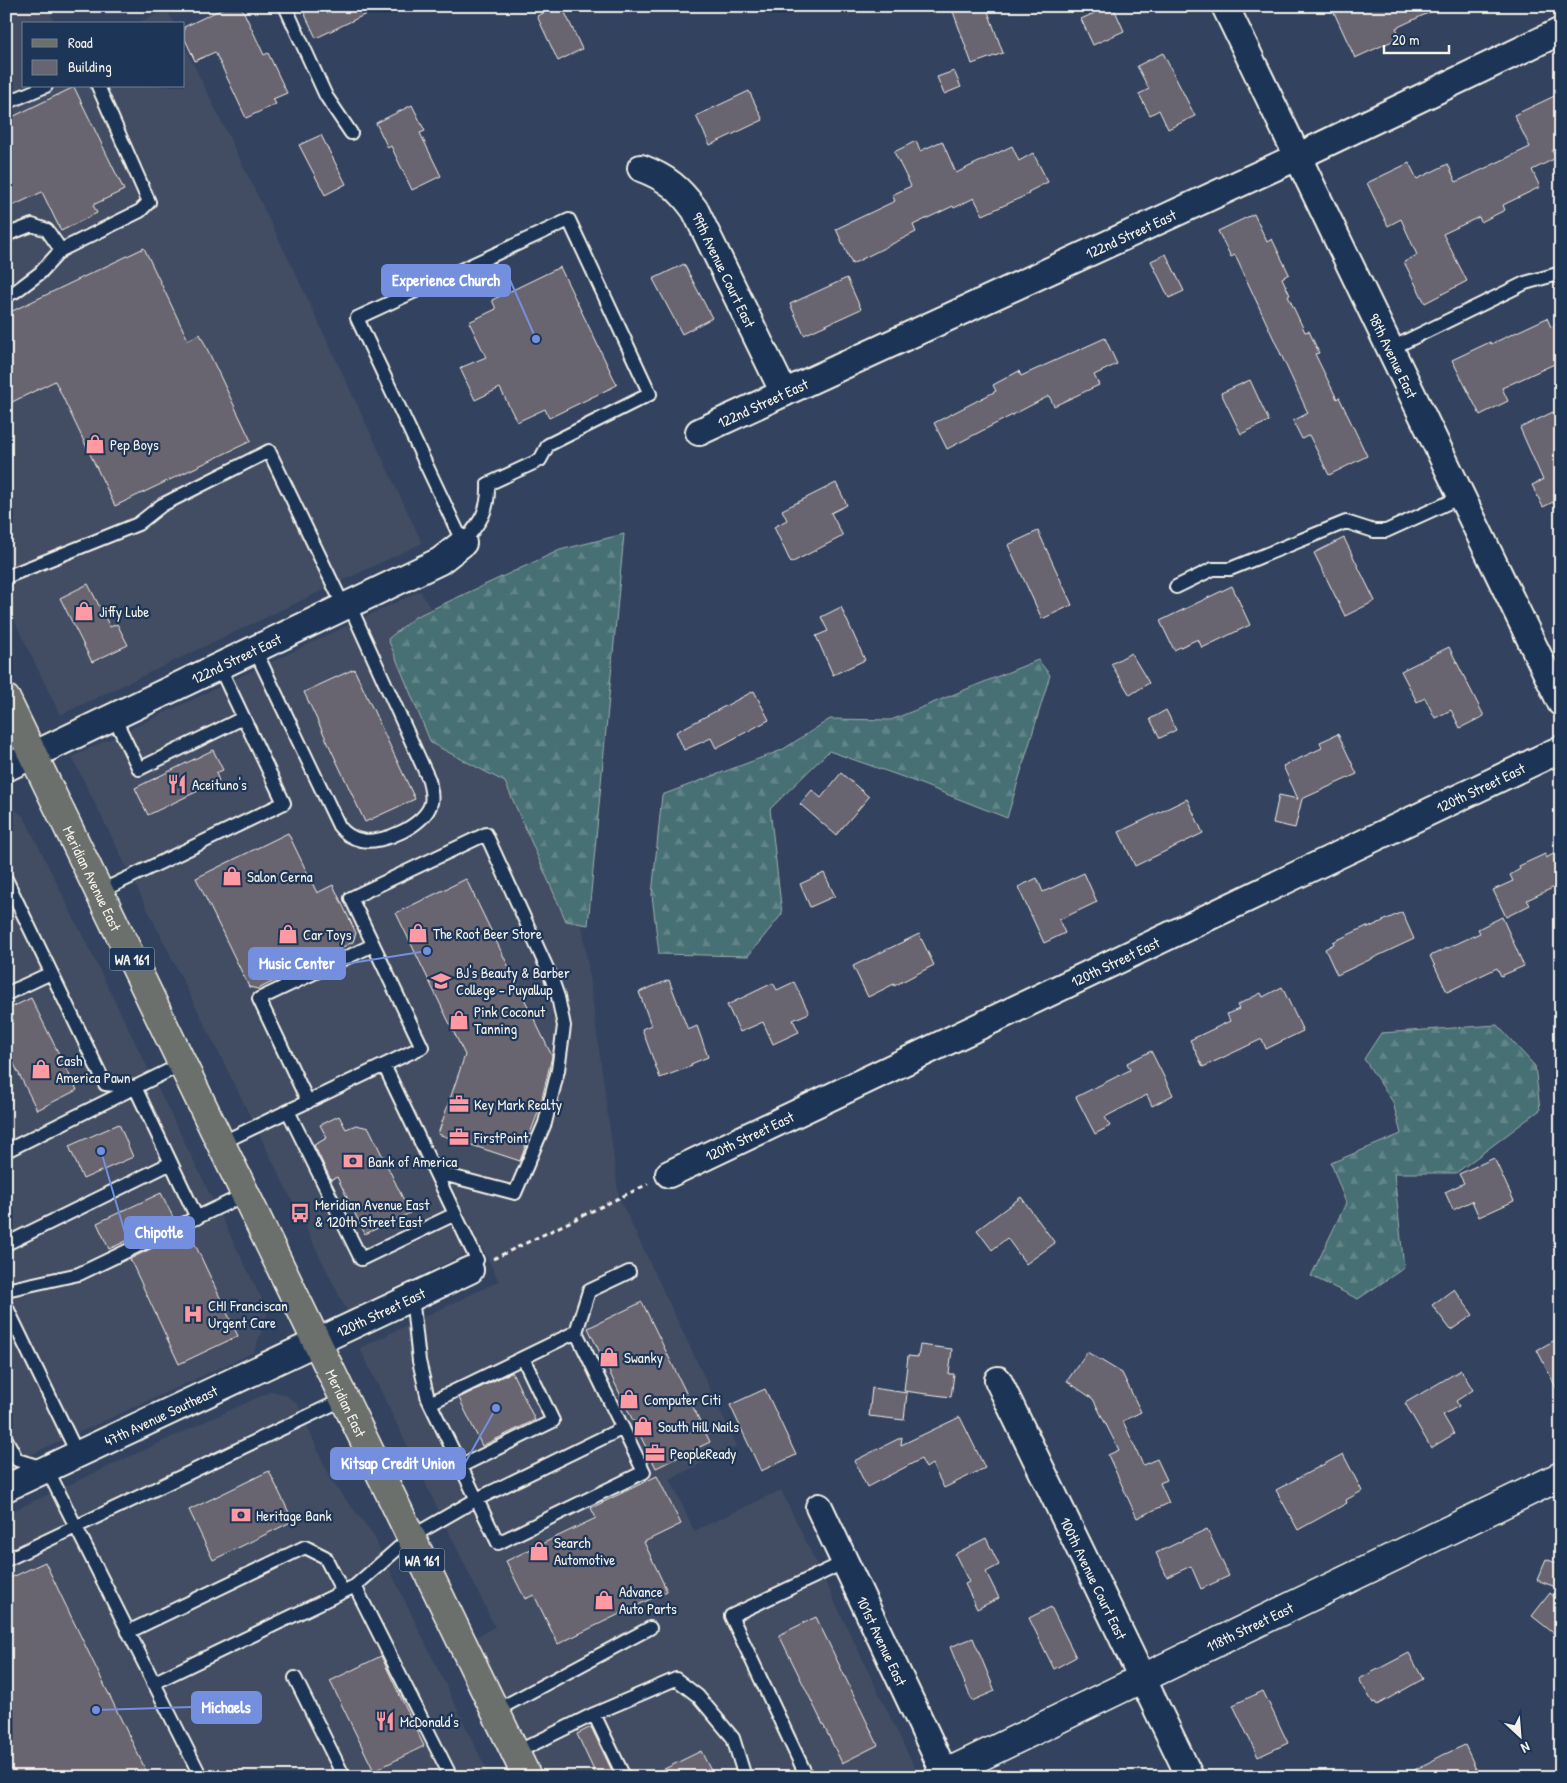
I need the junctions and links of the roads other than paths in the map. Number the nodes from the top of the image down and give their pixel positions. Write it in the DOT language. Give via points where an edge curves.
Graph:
graph roads {
  1 [pos="285,6"];
  2 [pos="1225,6"];
  3 [pos="1561,31"];
  4 [pos="41,88"];
  5 [pos="99,88"];
  6 [pos="6,103"];
  7 [pos="351,133"];
  8 [pos="1297,157"];
  9 [pos="641,168"];
  10 [pos="6,234"];
  11 [pos="61,250"];
  12 [pos="1561,273"];
  13 [pos="6,296"];
  14 [pos="1390,349"];
  15 [pos="784,393"];
  16 [pos="699,432"];
  17 [pos="1461,497"];
  18 [pos="464,543"];
  19 [pos="6,578"];
  20 [pos="1176,587"];
  21 [pos="347,606"];
  22 [pos="255,650"];
  23 [pos="219,666"];
  24 [pos="6,699"];
  25 [pos="1561,703"];
  26 [pos="114,717"];
  27 [pos="244,718"];
  28 [pos="1561,749"];
  29 [pos="33,755"];
  30 [pos="6,768"];
  31 [pos="6,879"];
  32 [pos="99,892"];
  33 [pos="373,945"];
  34 [pos="51,973"];
  35 [pos="6,994"];
  36 [pos="182,1064"];
  37 [pos="384,1065"];
  38 [pos="134,1087"];
  39 [pos="308,1102"];
  40 [pos="288,1111"];
  41 [pos="221,1143"];
  42 [pos="6,1150"];
  43 [pos="171,1163"];
  44 [pos="435,1172"];
  45 [pos="668,1174"];
  46 [pos="252,1206"];
  47 [pos="455,1214"];
  48 [pos="198,1218"];
  49 [pos="6,1244"];
  50 [pos="470,1270"];
  51 [pos="629,1272"];
  52 [pos="6,1290"];
  53 [pos="412,1296"];
  54 [pos="6,1306"];
  55 [pos="576,1332"];
  56 [pos="317,1342"];
  57 [pos="523,1358"];
  58 [pos="998,1380"];
  59 [pos="344,1399"];
  60 [pos="430,1404"];
  61 [pos="623,1428"];
  62 [pos="6,1440"];
  63 [pos="78,1455"];
  64 [pos="461,1466"];
  65 [pos="47,1469"];
  66 [pos="1561,1476"];
  67 [pos="6,1488"];
  68 [pos="477,1499"];
  69 [pos="819,1507"];
  70 [pos="76,1526"];
  71 [pos="411,1537"];
  72 [pos="6,1560"];
  73 [pos="845,1562"];
  74 [pos="355,1586"];
  75 [pos="343,1592"];
  76 [pos="650,1628"];
  77 [pos="128,1632"];
  78 [pos="295,1678"];
  79 [pos="1143,1678"];
  80 [pos="153,1683"];
  81 [pos="495,1711"];
  82 [pos="594,1714"];
  83 [pos="515,1753"];
  84 [pos="448,1775"];
  85 [pos="942,1775"];
  86 [pos="201,1777"];
  87 [pos="344,1777"];
  88 [pos="527,1777"];
  89 [pos="624,1777"];
  90 [pos="744,1777"];
  91 [pos="807,1777"];
  92 [pos="1190,1777"];
  1 -- 7 [label="lane" via="326,96"];
  2 -- 8 [label="street, 98th Avenue East"];
  3 -- 8 [label="street, 122nd Street East"];
  4 -- 6 [label="lane"];
  5 -- 11 [label="lane" via="149,202 140,211"];
  8 -- 14 [label="street, 98th Avenue East"];
  8 -- 15 [label="street, 122nd Street East"];
  9 -- 15 [label="street, 99th Avenue Court East" via="667,180 695,210"];
  10 -- 11 [label="lane" via="32,225 47,230"];
  11 -- 13 [label="lane" via="40,273"];
  12 -- 14 [label="lane" via="1526,283"];
  14 -- 17 [label="street, 98th Avenue East"];
  15 -- 16 [label="street, 122nd Street East"];
  17 -- 20 [label="lane" via="1386,531 1374,531 1346,522 1230,569 1213,569"];
  17 -- 25 [label="street, 98th Avenue East"];
  18 -- 18 [label="lane" via="486,510 488,484 540,460 548,445 650,394 569,220 357,318"];
  18 -- 21 [label="street, 122nd Street East" via="440,562"];
  19 -- 21 [label="lane" via="138,524 162,505 269,451"];
  21 -- 22 [label="street, 122nd Street East"];
  21 -- 22 [label="lane" via="429,780 431,804 420,820 397,833 382,840 362,841 345,834"];
  22 -- 23 [label="street, 122nd Street East"];
  23 -- 26 [label="street, 122nd Street East"];
  23 -- 27 [label="lane"];
  24 -- 29 [label="main road, Meridian Avenue East / WA 161"];
  26 -- 27 [label="lane" via="139,769"];
  26 -- 29 [label="street, 122nd Street East"];
  27 -- 32 [label="lane" via="284,803"];
  28 -- 45 [label="street, 120th Street East"];
  29 -- 30 [label="street, 122nd Street East"];
  29 -- 32 [label="main road, Meridian Avenue East / WA 161"];
  31 -- 34 [label="lane"];
  32 -- 36 [label="main road, Meridian Avenue East / WA 161"];
  33 -- 37 [label="lane" via="422,1047"];
  33 -- 39 [label="lane" via="259,999"];
  33 -- 44 [label="lane" via="351,898 486,834 558,997 564,1026 558,1070 544,1123 515,1193"];
  34 -- 35 [label="lane"];
  34 -- 38 [label="lane" via="105,1084"];
  36 -- 38 [label="lane"];
  36 -- 41 [label="main road, Meridian Avenue East / WA 161"];
  37 -- 39 [label="lane"];
  37 -- 44 [label="lane"];
  38 -- 42 [label="lane"];
  38 -- 43 [label="lane"];
  39 -- 40 [label="lane"];
  40 -- 41 [label="lane"];
  40 -- 47 [label="lane" via="361,1259"];
  41 -- 46 [label="main road, Meridian Avenue East / WA 161"];
  43 -- 48 [label="lane"];
  43 -- 49 [label="lane"];
  44 -- 47 [label="lane"];
  46 -- 48 [label="lane"];
  46 -- 56 [label="main road, Meridian East / WA 161"];
  47 -- 50 [label="lane" via="477,1260"];
  48 -- 52 [label="lane" via="79,1274"];
  50 -- 53 [label="street, 120th Street East"];
  51 -- 55 [label="lane" via="589,1291"];
  53 -- 56 [label="street, 120th Street East"];
  53 -- 60 [label="lane" via="420,1361"];
  54 -- 63 [label="lane"];
  55 -- 57 [label="lane"];
  55 -- 61 [label="lane"];
  56 -- 59 [label="main road, Meridian East / WA 161"];
  56 -- 63 [label="street, 47th Avenue Southeast"];
  57 -- 60 [label="lane"];
  57 -- 64 [label="lane" via="553,1421"];
  58 -- 79 [label="street, 100th Avenue Court East"];
  59 -- 70 [label="lane"];
  59 -- 71 [label="main road, Meridian East / WA 161"];
  60 -- 64 [label="lane"];
  61 -- 68 [label="lane"];
  61 -- 68 [label="lane" via="644,1472 636,1476 498,1543"];
  62 -- 65 [label="lane" via="17,1460"];
  63 -- 65 [label="street, 47th Avenue Southeast"];
  64 -- 68 [label="lane"];
  65 -- 67 [label="street, 47th Avenue Southeast"];
  65 -- 70 [label="lane"];
  66 -- 79 [label="street, 118th Street East"];
  68 -- 71 [label="lane"];
  69 -- 73 [label="street, 101st Avenue East"];
  70 -- 72 [label="lane"];
  70 -- 77 [label="lane"];
  71 -- 74 [label="lane"];
  71 -- 81 [label="main road, Meridian East / WA 161"];
  73 -- 85 [label="street, 101st Avenue East"];
  73 -- 91 [label="lane" via="731,1616"];
  74 -- 75 [label="lane"];
  74 -- 84 [label="lane"];
  75 -- 77 [label="lane" via="325,1557 305,1547"];
  75 -- 80 [label="lane"];
  76 -- 81 [label="lane"];
  77 -- 80 [label="lane"];
  78 -- 87 [label="lane"];
  79 -- 85 [label="street, 118th Street East"];
  79 -- 92 [label="street, 100th Avenue Court East"];
  80 -- 86 [label="lane"];
  81 -- 83 [label="main road, Meridian East / WA 161"];
  82 -- 83 [label="lane"];
  82 -- 89 [label="lane"];
  82 -- 90 [label="lane" via="676,1679 698,1696 733,1738"];
  83 -- 88 [label="main road, Meridian East / WA 161"];
}
